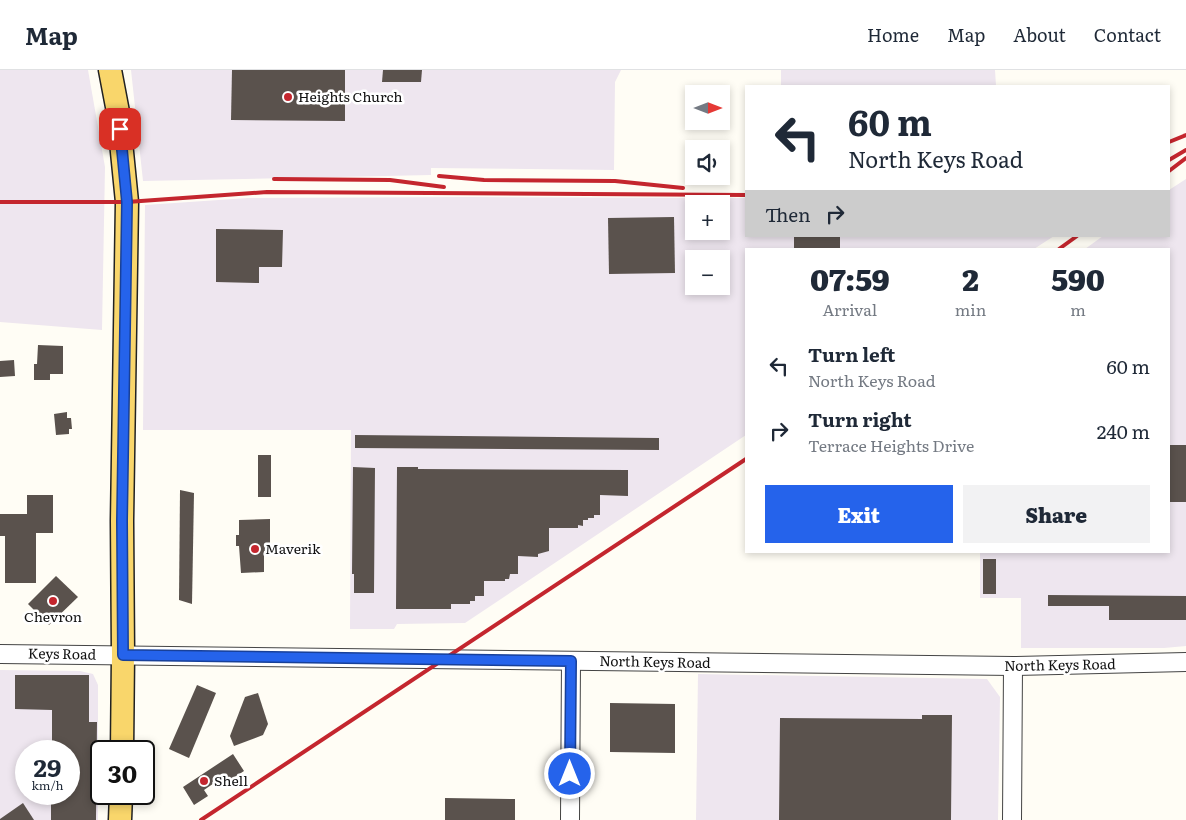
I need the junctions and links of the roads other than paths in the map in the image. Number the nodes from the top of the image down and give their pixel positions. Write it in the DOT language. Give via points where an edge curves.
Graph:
graph roads {
  1 [pos="110,70"];
  2 [pos="0,654"];
  3 [pos="123,655"];
  4 [pos="571,661"];
  5 [pos="1186,662"];
  6 [pos="1013,666"];
  7 [pos="122,740"];
  8 [pos="121,805"];
  9 [pos="120,820"];
  10 [pos="570,820"];
  11 [pos="1012,820"];
  1 -- 3 [label="main road" via="118,112 127,202"];
  2 -- 3 [label="street, Keys Road"];
  3 -- 4 [label="street, North Keys Road"];
  3 -- 7 [label="main road"];
  4 -- 6 [label="street, North Keys Road"];
  4 -- 10 [label="street"];
  5 -- 6 [label="street, North Keys Road"];
  6 -- 11 [label="street"];
  8 -- 9 [label="main road"];
}
